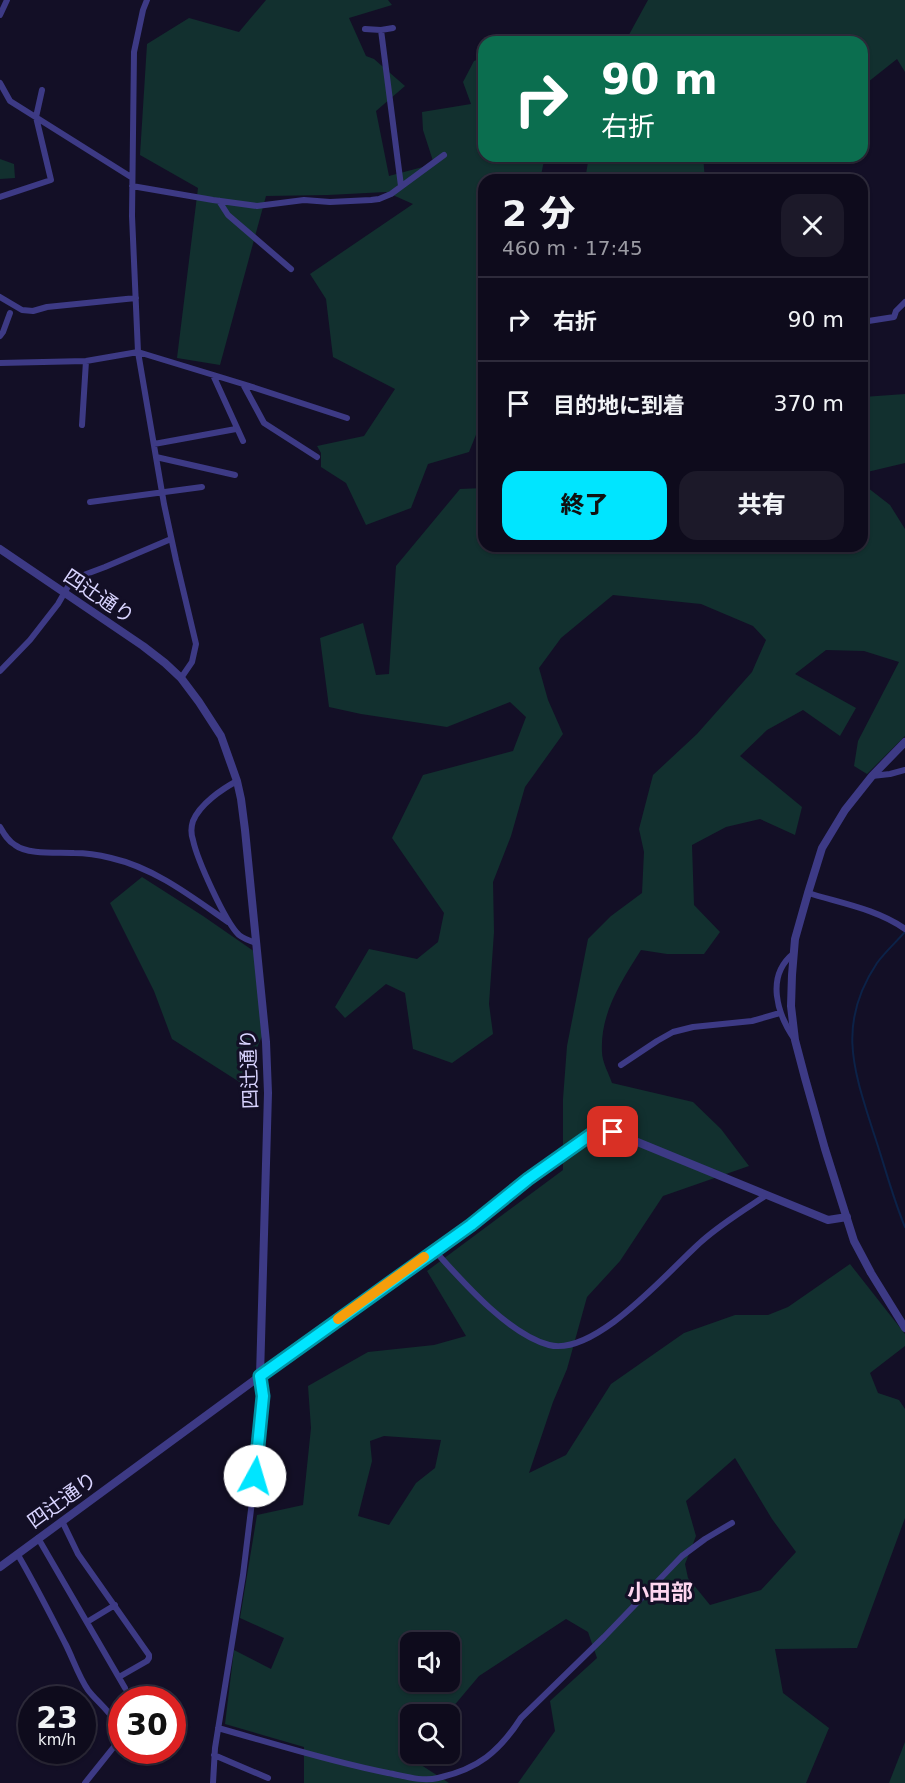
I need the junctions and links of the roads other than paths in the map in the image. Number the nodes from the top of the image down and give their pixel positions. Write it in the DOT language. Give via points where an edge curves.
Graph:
graph roads {
  1 [pos="7,0"];
  2 [pos="146,0"];
  3 [pos="0,15"];
  4 [pos="393,28"];
  5 [pos="365,29"];
  6 [pos="381,30"];
  7 [pos="0,83"];
  8 [pos="42,90"];
  9 [pos="36,117"];
  10 [pos="444,155"];
  11 [pos="131,177"];
  12 [pos="132,186"];
  13 [pos="401,186"];
  14 [pos="0,197"];
  15 [pos="219,201"];
  16 [pos="291,269"];
  17 [pos="0,297"];
  18 [pos="136,298"];
  19 [pos="905,302"];
  20 [pos="10,313"];
  21 [pos="868,321"];
  22 [pos="0,336"];
  23 [pos="138,352"];
  24 [pos="86,361"];
  25 [pos="0,363"];
  26 [pos="213,375"];
  27 [pos="243,384"];
  28 [pos="347,418"];
  29 [pos="82,424"];
  30 [pos="237,429"];
  31 [pos="243,441"];
  32 [pos="154,444"];
  33 [pos="156,457"];
  34 [pos="317,457"];
  35 [pos="234,475"];
  36 [pos="202,487"];
  37 [pos="162,492"];
  38 [pos="90,502"];
  39 [pos="171,539"];
  40 [pos="0,549"];
  41 [pos="65,594"];
  42 [pos="0,672"];
  43 [pos="181,678"];
  44 [pos="905,742"];
  45 [pos="905,770"];
  46 [pos="872,776"];
  47 [pos="237,781"];
  48 [pos="0,827"];
  49 [pos="808,893"];
  50 [pos="228,922"];
  51 [pos="905,929"];
  52 [pos="256,943"];
  53 [pos="794,953"];
  54 [pos="780,1013"];
  55 [pos="795,1040"];
  56 [pos="621,1065"];
  57 [pos="765,1196"];
  58 [pos="847,1217"];
  59 [pos="434,1250"];
  60 [pos="905,1328"];
  61 [pos="260,1376"];
  62 [pos="62,1521"];
  63 [pos="732,1523"];
  64 [pos="38,1538"];
  65 [pos="18,1555"];
  66 [pos="0,1567"];
  67 [pos="115,1605"];
  68 [pos="87,1622"];
  69 [pos="120,1677"];
  70 [pos="125,1686"];
  71 [pos="218,1728"];
  72 [pos="214,1755"];
  73 [pos="268,1778"];
  74 [pos="85,1783"];
  75 [pos="213,1783"];
  1 -- 3 [label="street"];
  2 -- 11 [label="street" via="134,52"];
  4 -- 6 [label="street"];
  5 -- 6 [label="street"];
  6 -- 13 [label="street"];
  7 -- 9 [label="street" via="10,101"];
  8 -- 9 [label="street"];
  9 -- 11 [label="street"];
  9 -- 14 [label="street" via="51,180"];
  10 -- 13 [label="street"];
  11 -- 12 [label="street"];
  12 -- 15 [label="street"];
  12 -- 18 [label="street"];
  13 -- 15 [label="street" via="371,200 304,200 257,206"];
  15 -- 16 [label="street" via="228,215"];
  17 -- 18 [label="street" via="22,310 33,311"];
  18 -- 23 [label="street"];
  19 -- 21 [label="street" via="894,317"];
  20 -- 22 [label="street"];
  23 -- 24 [label="street"];
  23 -- 26 [label="street"];
  23 -- 32 [label="street"];
  24 -- 25 [label="street"];
  24 -- 29 [label="street"];
  26 -- 27 [label="street"];
  26 -- 30 [label="street"];
  27 -- 28 [label="street"];
  27 -- 34 [label="street" via="264,423"];
  30 -- 31 [label="street"];
  30 -- 32 [label="street"];
  32 -- 33 [label="street"];
  33 -- 35 [label="street"];
  33 -- 37 [label="street"];
  36 -- 37 [label="street"];
  37 -- 38 [label="street"];
  37 -- 39 [label="street"];
  39 -- 41 [label="street" via="81,576"];
  39 -- 43 [label="street" via="196,644 192,662"];
  40 -- 41 [label="street, 四辻通り"];
  41 -- 42 [label="street"];
  41 -- 43 [label="street, 四辻通り" via="143,646"];
  43 -- 47 [label="street, 四辻通り" via="221,736"];
  44 -- 46 [label="street"];
  45 -- 46 [label="street"];
  46 -- 49 [label="street" via="830,833"];
  47 -- 50 [label="street" via="220,790 201,810 191,832"];
  47 -- 52 [label="street, 四辻通り"];
  48 -- 50 [label="street" via="16,847 114,858 152,873"];
  49 -- 51 [label="street" via="888,918"];
  49 -- 53 [label="street"];
  50 -- 52 [label="street" via="244,939"];
  52 -- 61 [label="street, 四辻通り" via="268,1093"];
  53 -- 54 [label="street" via="785,960 778,981"];
  53 -- 55 [label="street" via="791,1006"];
  54 -- 55 [label="street"];
  54 -- 56 [label="street" via="673,1032"];
  55 -- 58 [label="street"];
  57 -- 58 [label="street" via="828,1220"];
  57 -- 59 [label="street" via="603,1131 593,1133"];
  57 -- 59 [label="street" via="702,1241 627,1312 579,1342 564,1346 549,1345 525,1335 500,1316"];
  58 -- 60 [label="street" via="869,1270"];
  59 -- 61 [label="street"];
  61 -- 62 [label="street, 四辻通り"];
  61 -- 71 [label="street" via="263,1396 254,1487"];
  62 -- 64 [label="street, 四辻通り"];
  62 -- 67 [label="street" via="78,1554"];
  63 -- 71 [label="street" via="682,1556 521,1718 492,1755 471,1768 436,1779 421,1779 351,1766"];
  64 -- 65 [label="street, 四辻通り"];
  64 -- 68 [label="street"];
  65 -- 66 [label="street, 四辻通り"];
  65 -- 74 [label="street" via="88,1690 118,1727 117,1743"];
  67 -- 68 [label="street"];
  67 -- 69 [label="street" via="149,1654 147,1661"];
  68 -- 69 [label="street"];
  69 -- 70 [label="street"];
  71 -- 72 [label="street"];
  72 -- 73 [label="street"];
  72 -- 75 [label="street"];
}
